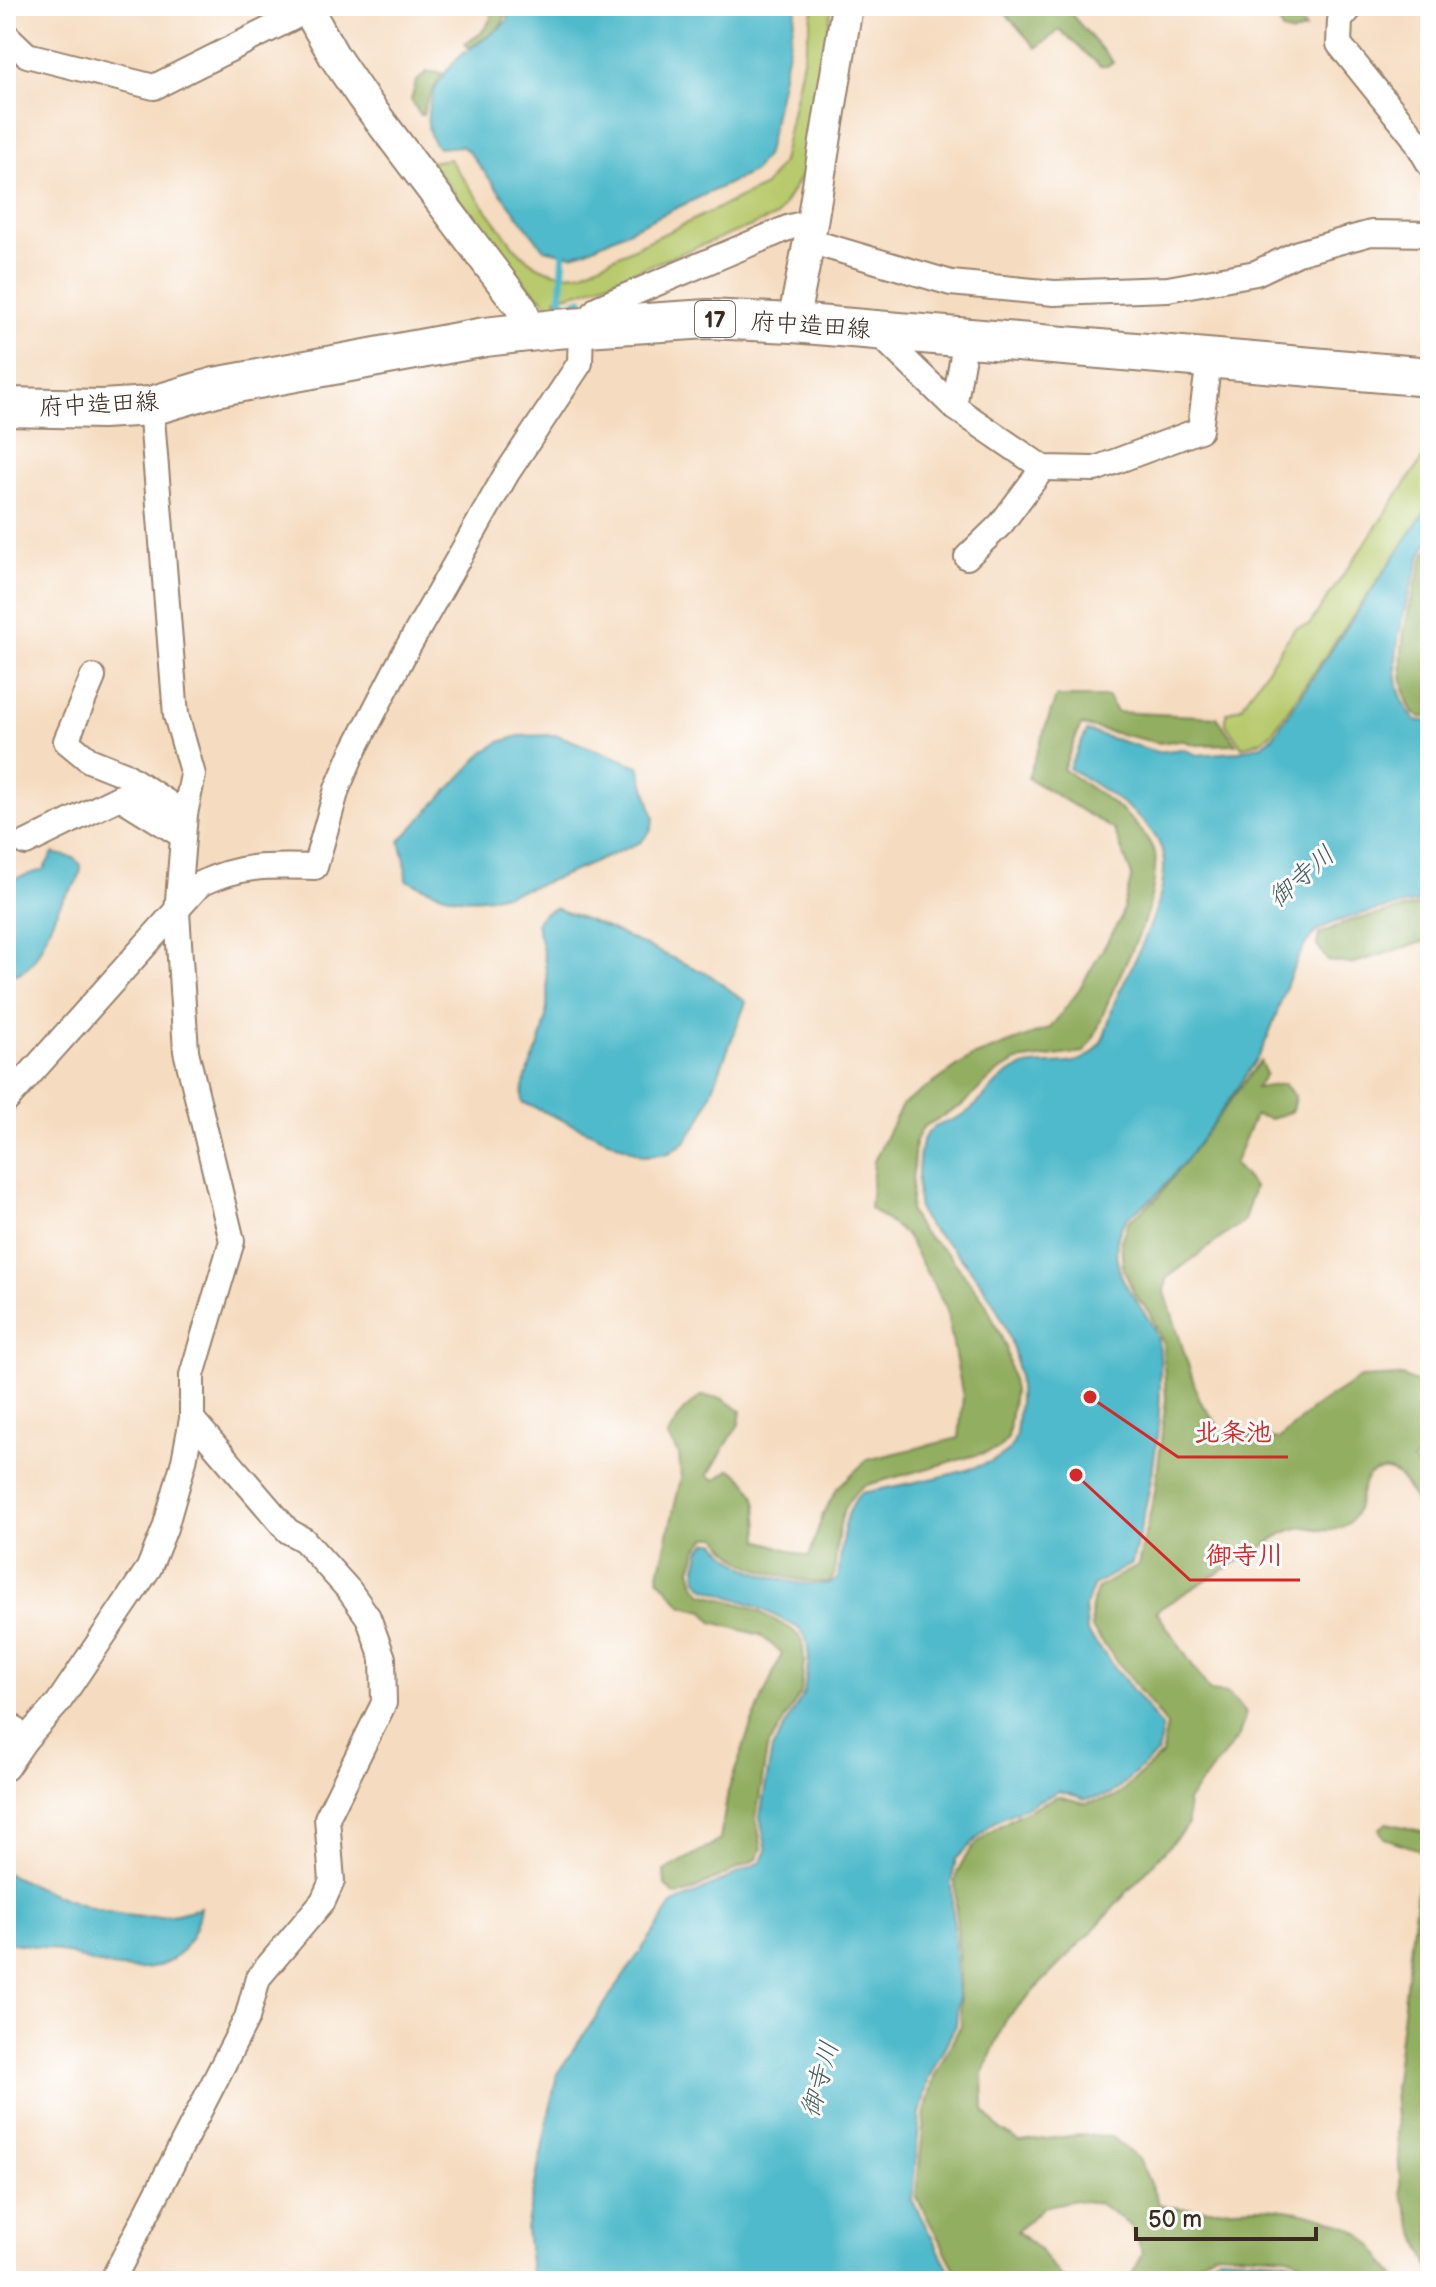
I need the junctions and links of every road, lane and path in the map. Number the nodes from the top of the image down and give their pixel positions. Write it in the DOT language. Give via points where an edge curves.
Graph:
graph roads {
  1 [pos="847,6"];
  2 [pos="1352,6"];
  3 [pos="307,8"];
  4 [pos="6,35"];
  5 [pos="1430,165"];
  6 [pos="1429,226"];
  7 [pos="811,231"];
  8 [pos="793,323"];
  9 [pos="581,329"];
  10 [pos="875,330"];
  11 [pos="530,333"];
  12 [pos="966,338"];
  13 [pos="1209,359"];
  14 [pos="1430,377"];
  15 [pos="151,406"];
  16 [pos="6,407"];
  17 [pos="954,407"];
  18 [pos="1043,468"];
  19 [pos="967,557"];
  20 [pos="93,677"];
  21 [pos="184,825"];
  22 [pos="26,843"];
  23 [pos="177,912"];
  24 [pos="6,1101"];
  25 [pos="192,1419"];
  26 [pos="6,1721"];
  27 [pos="25,1740"];
  28 [pos="6,1768"];
  29 [pos="112,2281"];
  1 -- 7 [label="street"];
  2 -- 5 [label="street" via="1340,20 1339,44"];
  3 -- 4 [label="street" via="154,87 27,55"];
  3 -- 11 [label="street" via="389,134 522,309"];
  6 -- 7 [label="street" via="1371,233 1298,253 1256,273 1168,289 1054,293 951,283"];
  7 -- 8 [label="street"];
  7 -- 9 [label="street" via="790,227 598,308"];
  8 -- 9 [label="main road, 府中造田線 / 17" via="708,319"];
  8 -- 10 [label="main road, 府中造田線 / 17"];
  9 -- 11 [label="main road, 府中造田線 / 17"];
  9 -- 23 [label="street" via="580,363 507,473 352,754 315,867 228,871 200,884"];
  10 -- 12 [label="main road, 府中造田線 / 17"];
  10 -- 17 [label="street"];
  11 -- 15 [label="main road, 府中造田線 / 17" via="215,387"];
  12 -- 13 [label="main road, 府中造田線 / 17"];
  12 -- 17 [label="street"];
  13 -- 14 [label="main road, 府中造田線 / 17"];
  13 -- 18 [label="street" via="1200,430 1095,469"];
  15 -- 16 [label="main road, 府中造田線 / 17"];
  15 -- 21 [label="street" via="176,715 193,775"];
  17 -- 18 [label="street"];
  18 -- 19 [label="street" via="1001,524"];
  20 -- 21 [label="street" via="66,741 89,760 124,774"];
  21 -- 22 [label="street" via="120,797"];
  21 -- 23 [label="street"];
  23 -- 24 [label="street"];
  23 -- 25 [label="street" via="186,1051 232,1241 192,1375"];
  25 -- 27 [label="street" via="165,1528 149,1568 58,1703"];
  25 -- 29 [label="street" via="288,1531 304,1540 356,1599 383,1658 384,1703 327,1818 332,1881 323,1901 258,1978 247,2018"];
  26 -- 27 [label="street"];
  27 -- 28 [label="street"];
}
